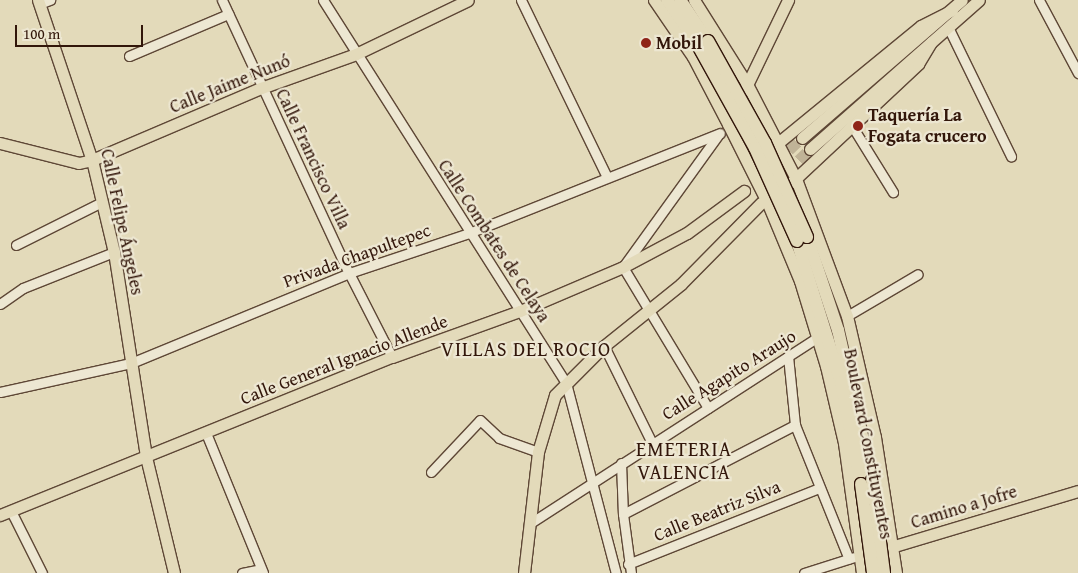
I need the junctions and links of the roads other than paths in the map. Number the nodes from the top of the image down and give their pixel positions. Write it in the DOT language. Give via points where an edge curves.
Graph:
graph roads {
  1 [pos="222,0"];
  2 [pos="323,0"];
  3 [pos="468,0"];
  4 [pos="522,0"];
  5 [pos="654,0"];
  6 [pos="667,0"];
  7 [pos="680,0"];
  8 [pos="694,0"];
  9 [pos="788,0"];
  10 [pos="962,0"];
  11 [pos="979,0"];
  12 [pos="1039,0"];
  13 [pos="42,1"];
  14 [pos="952,10"];
  15 [pos="228,14"];
  16 [pos="948,27"];
  17 [pos="931,42"];
  18 [pos="356,54"];
  19 [pos="129,56"];
  20 [pos="1078,73"];
  21 [pos="747,84"];
  22 [pos="262,88"];
  23 [pos="852,126"];
  24 [pos="724,128"];
  25 [pos="802,138"];
  26 [pos="778,142"];
  27 [pos="0,143"];
  28 [pos="810,149"];
  29 [pos="1011,156"];
  30 [pos="92,160"];
  31 [pos="751,169"];
  32 [pos="606,177"];
  33 [pos="796,179"];
  34 [pos="744,192"];
  35 [pos="893,192"];
  36 [pos="102,202"];
  37 [pos="764,203"];
  38 [pos="469,233"];
  39 [pos="16,245"];
  40 [pos="114,252"];
  41 [pos="623,267"];
  42 [pos="349,273"];
  43 [pos="918,274"];
  44 [pos="0,304"];
  45 [pos="649,311"];
  46 [pos="520,312"];
  47 [pos="847,316"];
  48 [pos="818,337"];
  49 [pos="604,346"];
  50 [pos="788,356"];
  51 [pos="392,357"];
  52 [pos="131,363"];
  53 [pos="566,383"];
  54 [pos="0,392"];
  55 [pos="708,408"];
  56 [pos="795,425"];
  57 [pos="206,433"];
  58 [pos="652,443"];
  59 [pos="538,452"];
  60 [pos="146,457"];
  61 [pos="621,463"];
  62 [pos="430,472"];
  63 [pos="591,482"];
  64 [pos="819,488"];
  65 [pos="1078,491"];
  66 [pos="5,513"];
  67 [pos="623,514"];
  68 [pos="532,522"];
  69 [pos="894,547"];
  70 [pos="855,557"];
  71 [pos="630,569"];
  72 [pos="262,571"];
  73 [pos="42,573"];
  74 [pos="174,573"];
  75 [pos="242,573"];
  76 [pos="524,573"];
  77 [pos="616,573"];
  78 [pos="804,573"];
  79 [pos="862,573"];
  80 [pos="874,573"];
  81 [pos="884,573"];
  82 [pos="896,573"];
  1 -- 15 [label="street, Calle Francisco Villa"];
  2 -- 18 [label="street, Calle Combates de Celaya"];
  3 -- 18 [label="main road, Calle Jaime Nunó"];
  4 -- 32 [label="street"];
  5 -- 24 [label="main road" via="692,56"];
  6 -- 80 [label="highway, Boulevard Constituyentes, bridge" via="699,47 755,148 811,279 842,382"];
  7 -- 81 [label="highway, Boulevard Constituyentes, bridge" via="708,41 765,143 791,197 822,277 865,439"];
  8 -- 21 [label="main road"];
  9 -- 21 [label="main road"];
  10 -- 14 [label="main road"];
  11 -- 16 [label="main road"];
  12 -- 20 [label="street"];
  13 -- 30 [label="main road, Calle Felipe Ángeles"];
  14 -- 25 [label="main road"];
  14 -- 26 [label="main road" via="921,26"];
  15 -- 19 [label="street"];
  15 -- 22 [label="street, Calle Francisco Villa"];
  16 -- 17 [label="main road"];
  16 -- 29 [label="street"];
  17 -- 23 [label="main road" via="918,64"];
  17 -- 28 [label="main road"];
  18 -- 22 [label="main road, Calle Jaime Nunó"];
  18 -- 38 [label="street, Calle Combates de Celaya"];
  21 -- 24 [label="main road"];
  21 -- 26 [label="main road"];
  22 -- 30 [label="main road, Calle Jaime Nunó"];
  22 -- 42 [label="street, Calle Francisco Villa"];
  23 -- 33 [label="main road"];
  23 -- 35 [label="street"];
  24 -- 31 [label="main road"];
  24 -- 32 [label="street, Privada Chapultepec"];
  24 -- 41 [label="street"];
  26 -- 31 [label="main road"];
  26 -- 33 [label="main road"];
  27 -- 30 [label="main road, Calle Jaime Nunó" via="79,163"];
  30 -- 36 [label="main road, Calle Felipe Ángeles"];
  31 -- 37 [label="main road"];
  32 -- 38 [label="street, Privada Chapultepec"];
  33 -- 37 [label="main road"];
  33 -- 47 [label="main road"];
  34 -- 41 [label="main road, Calle General Ignacio Allende" via="687,234"];
  36 -- 39 [label="street"];
  36 -- 40 [label="main road, Calle Felipe Ángeles"];
  37 -- 45 [label="main road" via="699,274 681,284"];
  37 -- 48 [label="main road" via="800,281"];
  38 -- 42 [label="street, Privada Chapultepec"];
  38 -- 46 [label="street, Calle Combates de Celaya"];
  40 -- 44 [label="street" via="23,288"];
  40 -- 52 [label="main road, Calle Felipe Ángeles"];
  41 -- 45 [label="street"];
  41 -- 46 [label="main road, Calle General Ignacio Allende"];
  42 -- 51 [label="street, Calle Francisco Villa"];
  42 -- 52 [label="street, Privada Chapultepec"];
  43 -- 47 [label="street"];
  45 -- 49 [label="main road"];
  45 -- 55 [label="street"];
  46 -- 51 [label="main road, Calle General Ignacio Allende"];
  46 -- 53 [label="street, Calle Combates de Celaya"];
  47 -- 69 [label="main road" via="875,437"];
  48 -- 50 [label="street, Calle Agapito Araujo"];
  48 -- 70 [label="main road" via="844,443"];
  49 -- 53 [label="main road"];
  49 -- 58 [label="street"];
  50 -- 55 [label="street, Calle Agapito Araujo"];
  50 -- 56 [label="street"];
  51 -- 57 [label="main road, Calle General Ignacio Allende"];
  52 -- 54 [label="street, Privada Chapultepec"];
  52 -- 60 [label="main road, Calle Felipe Ángeles"];
  53 -- 59 [label="main road" via="550,405"];
  53 -- 63 [label="street, Calle Combates de Celaya"];
  55 -- 58 [label="street, Calle Agapito Araujo"];
  56 -- 64 [label="street"];
  56 -- 67 [label="street"];
  57 -- 60 [label="main road, Calle General Ignacio Allende"];
  57 -- 72 [label="street"];
  58 -- 61 [label="street, Calle Agapito Araujo"];
  59 -- 62 [label="street" via="499,438 480,420"];
  59 -- 68 [label="main road"];
  60 -- 66 [label="main road, Calle General Ignacio Allende"];
  60 -- 74 [label="main road, Calle Felipe Ángeles"];
  61 -- 63 [label="street, Calle Agapito Araujo"];
  61 -- 67 [label="street"];
  63 -- 68 [label="street, Calle Agapito Araujo"];
  63 -- 77 [label="street, Calle Combates de Celaya"];
  64 -- 70 [label="street"];
  64 -- 71 [label="street, Calle Beatriz Silva"];
  65 -- 69 [label="main road, Camino a Jofre"];
  66 -- 73 [label="street"];
  67 -- 71 [label="street"];
  68 -- 76 [label="main road"];
  69 -- 70 [label="main road, Camino a Jofre"];
  69 -- 82 [label="main road"];
  70 -- 78 [label="street"];
  70 -- 79 [label="main road"];
  72 -- 75 [label="street"];
}
